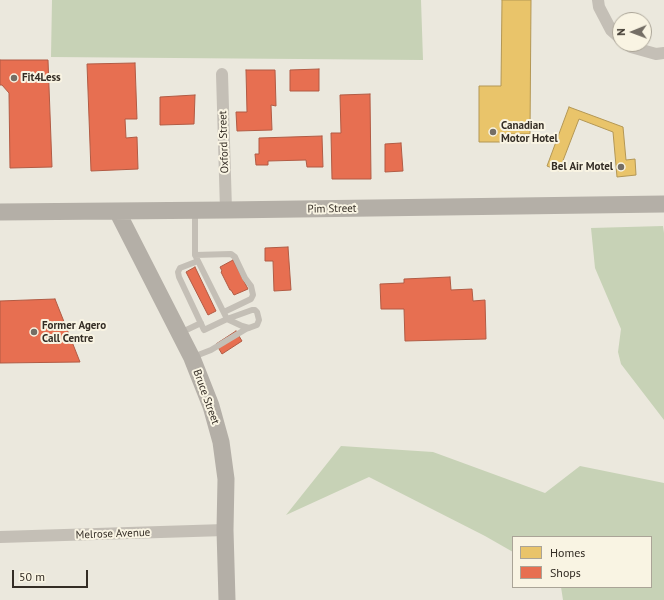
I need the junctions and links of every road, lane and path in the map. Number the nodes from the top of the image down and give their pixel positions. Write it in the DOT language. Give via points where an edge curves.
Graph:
graph roads {
  1 [pos="598,0"];
  2 [pos="612,32"];
  3 [pos="649,52"];
  4 [pos="664,53"];
  5 [pos="222,74"];
  6 [pos="664,204"];
  7 [pos="226,210"];
  8 [pos="117,211"];
  9 [pos="195,211"];
  10 [pos="0,212"];
  11 [pos="197,258"];
  12 [pos="224,312"];
  13 [pos="227,319"];
  14 [pos="201,323"];
  15 [pos="250,328"];
  16 [pos="179,333"];
  17 [pos="192,358"];
  18 [pos="225,530"];
  19 [pos="0,537"];
  20 [pos="227,600"];
  1 -- 2 [label="street"];
  3 -- 4 [label="street"];
  5 -- 7 [label="street, Oxford Street"];
  6 -- 7 [label="main road, Pim Street"];
  7 -- 9 [label="main road, Pim Street"];
  8 -- 9 [label="main road, Pim Street"];
  8 -- 10 [label="main road, Pim Street"];
  8 -- 16 [label="main road, Bruce Street"];
  9 -- 11 [label="lane"];
  11 -- 12 [label="lane"];
  11 -- 12 [label="lane" via="231,254 252,289 253,295 249,301"];
  11 -- 14 [label="lane" via="178,272"];
  12 -- 13 [label="lane"];
  13 -- 14 [label="lane" via="204,330"];
  13 -- 15 [label="lane"];
  13 -- 15 [label="lane" via="248,310 255,310 258,322"];
  14 -- 16 [label="lane"];
  15 -- 17 [label="lane"];
  16 -- 17 [label="main road, Bruce Street"];
  17 -- 18 [label="main road, Bruce Street" via="212,406 221,442 226,479"];
  18 -- 19 [label="street, Melrose Avenue"];
  18 -- 20 [label="main road, Bruce Street"];
}
